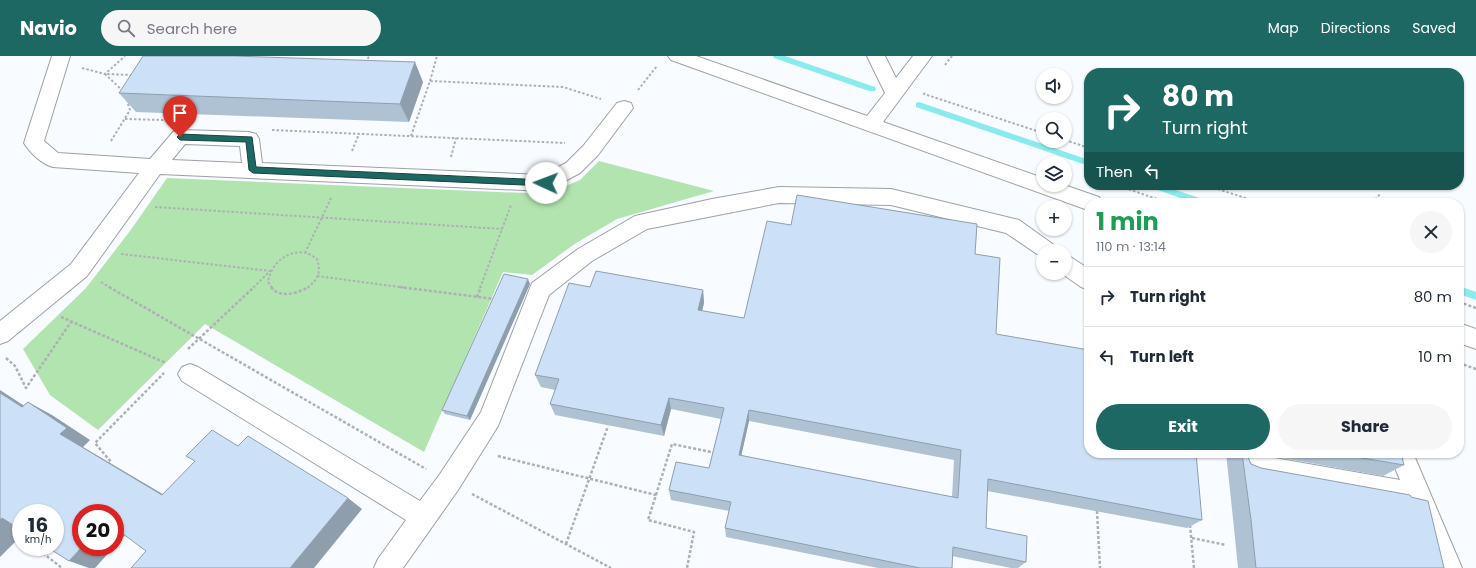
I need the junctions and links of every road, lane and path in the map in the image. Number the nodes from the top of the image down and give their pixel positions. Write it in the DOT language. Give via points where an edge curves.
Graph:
graph roads {
  1 [pos="61,56"];
  2 [pos="125,56"];
  3 [pos="369,56"];
  4 [pos="437,56"];
  5 [pos="876,56"];
  6 [pos="952,56"];
  7 [pos="668,59"];
  8 [pos="916,59"];
  9 [pos="364,68"];
  10 [pos="942,69"];
  11 [pos="105,74"];
  12 [pos="135,75"];
  13 [pos="430,81"];
  14 [pos="928,88"];
  15 [pos="124,93"];
  16 [pos="894,93"];
  17 [pos="126,98"];
  18 [pos="624,108"];
  19 [pos="124,119"];
  20 [pos="870,125"];
  21 [pos="1036,131"];
  22 [pos="411,136"];
  23 [pos="180,137"];
  24 [pos="250,139"];
  25 [pos="1072,142"];
  26 [pos="1084,146"];
  27 [pos="591,150"];
  28 [pos="97,164"];
  29 [pos="155,166"];
  30 [pos="253,170"];
  31 [pos="520,182"];
  32 [pos="1131,190"];
  33 [pos="1221,190"];
  34 [pos="1381,193"];
  35 [pos="1154,198"];
  36 [pos="1245,198"];
  37 [pos="1376,198"];
  38 [pos="1084,200"];
  39 [pos="127,205"];
  40 [pos="502,229"];
  41 [pos="1037,244"];
  42 [pos="93,251"];
  43 [pos="1072,269"];
  44 [pos="79,270"];
  45 [pos="270,271"];
  46 [pos="317,276"];
  47 [pos="1084,277"];
  48 [pos="477,296"];
  49 [pos="534,304"];
  50 [pos="1464,304"];
  51 [pos="35,306"];
  52 [pos="1476,308"];
  53 [pos="71,322"];
  54 [pos="3,328"];
  55 [pos="1464,335"];
  56 [pos="198,338"];
  57 [pos="1476,339"];
  58 [pos="5,357"];
  59 [pos="1464,365"];
  60 [pos="1476,369"];
  61 [pos="181,370"];
  62 [pos="608,426"];
  63 [pos="470,449"];
  64 [pos="716,454"];
  65 [pos="1403,458"];
  66 [pos="1245,465"];
  67 [pos="106,467"];
  68 [pos="589,478"];
  69 [pos="449,482"];
  70 [pos="656,495"];
  71 [pos="1419,496"];
  72 [pos="1097,511"];
  73 [pos="424,517"];
  74 [pos="1190,523"];
  75 [pos="1192,538"];
  76 [pos="566,544"];
  77 [pos="1226,545"];
  78 [pos="47,556"];
  79 [pos="63,568"];
  80 [pos="387,568"];
  81 [pos="611,568"];
  82 [pos="687,568"];
  83 [pos="1100,568"];
  84 [pos="1194,568"];
  85 [pos="1449,568"];
  1 -- 28 [label="lane" via="34,143 52,160"];
  2 -- 11 [label="path"];
  3 -- 9 [label="path"];
  4 -- 13 [label="path"];
  5 -- 16 [label="lane"];
  6 -- 10 [label="path"];
  7 -- 18 [label="path"];
  7 -- 20 [label="lane"];
  8 -- 16 [label="lane"];
  11 -- 12 [label="path"];
  11 -- 15 [label="path"];
  13 -- 18 [label="path" via="563,87"];
  13 -- 22 [label="path"];
  14 -- 21 [label="path" via="924,94"];
  16 -- 20 [label="lane"];
  17 -- 19 [label="path" via="130,110"];
  18 -- 27 [label="lane"];
  19 -- 23 [label="path" via="175,121"];
  19 -- 28 [label="path"];
  20 -- 38 [label="lane"];
  22 -- 24 [label="path" via="271,130"];
  22 -- 27 [label="path" via="562,143"];
  23 -- 24 [label="lane"];
  23 -- 29 [label="lane"];
  24 -- 30 [label="lane"];
  25 -- 26 [label="path"];
  27 -- 31 [label="lane" via="573,168 546,183"];
  28 -- 29 [label="lane"];
  29 -- 30 [label="lane"];
  29 -- 39 [label="lane"];
  30 -- 31 [label="lane"];
  31 -- 40 [label="path"];
  32 -- 35 [label="path"];
  33 -- 36 [label="path"];
  34 -- 37 [label="path"];
  39 -- 40 [label="path"];
  39 -- 42 [label="lane"];
  40 -- 48 [label="path"];
  41 -- 49 [label="lane" via="1012,226 891,197 779,196 642,222 585,255 540,289"];
  42 -- 44 [label="lane"];
  42 -- 45 [label="path"];
  43 -- 47 [label="lane"];
  44 -- 51 [label="lane"];
  44 -- 56 [label="path"];
  45 -- 46 [label="path" via="268,282 275,291 288,294 303,290 315,281"];
  45 -- 46 [label="path" via="279,260 293,253 307,253 317,259 320,269"];
  45 -- 56 [label="path"];
  46 -- 48 [label="path"];
  48 -- 49 [label="path"];
  49 -- 63 [label="lane" via="490,418"];
  50 -- 52 [label="path"];
  51 -- 53 [label="path"];
  51 -- 54 [label="lane"];
  53 -- 58 [label="path" via="26,388 15,366"];
  53 -- 61 [label="path"];
  55 -- 57 [label="lane"];
  56 -- 61 [label="path"];
  56 -- 69 [label="path"];
  59 -- 60 [label="path"];
  61 -- 67 [label="path" via="96,444 111,462"];
  61 -- 73 [label="lane"];
  62 -- 68 [label="path"];
  63 -- 68 [label="path"];
  63 -- 69 [label="lane"];
  64 -- 70 [label="path" via="672,444"];
  65 -- 71 [label="lane"];
  66 -- 71 [label="lane"];
  68 -- 70 [label="path"];
  68 -- 76 [label="path"];
  69 -- 73 [label="lane"];
  69 -- 76 [label="path"];
  70 -- 82 [label="path" via="648,520 694,532"];
  71 -- 85 [label="lane"];
  72 -- 83 [label="path"];
  73 -- 80 [label="lane"];
  74 -- 75 [label="path"];
  75 -- 77 [label="path"];
  75 -- 84 [label="path"];
  76 -- 81 [label="path"];
  78 -- 79 [label="path"];
}
